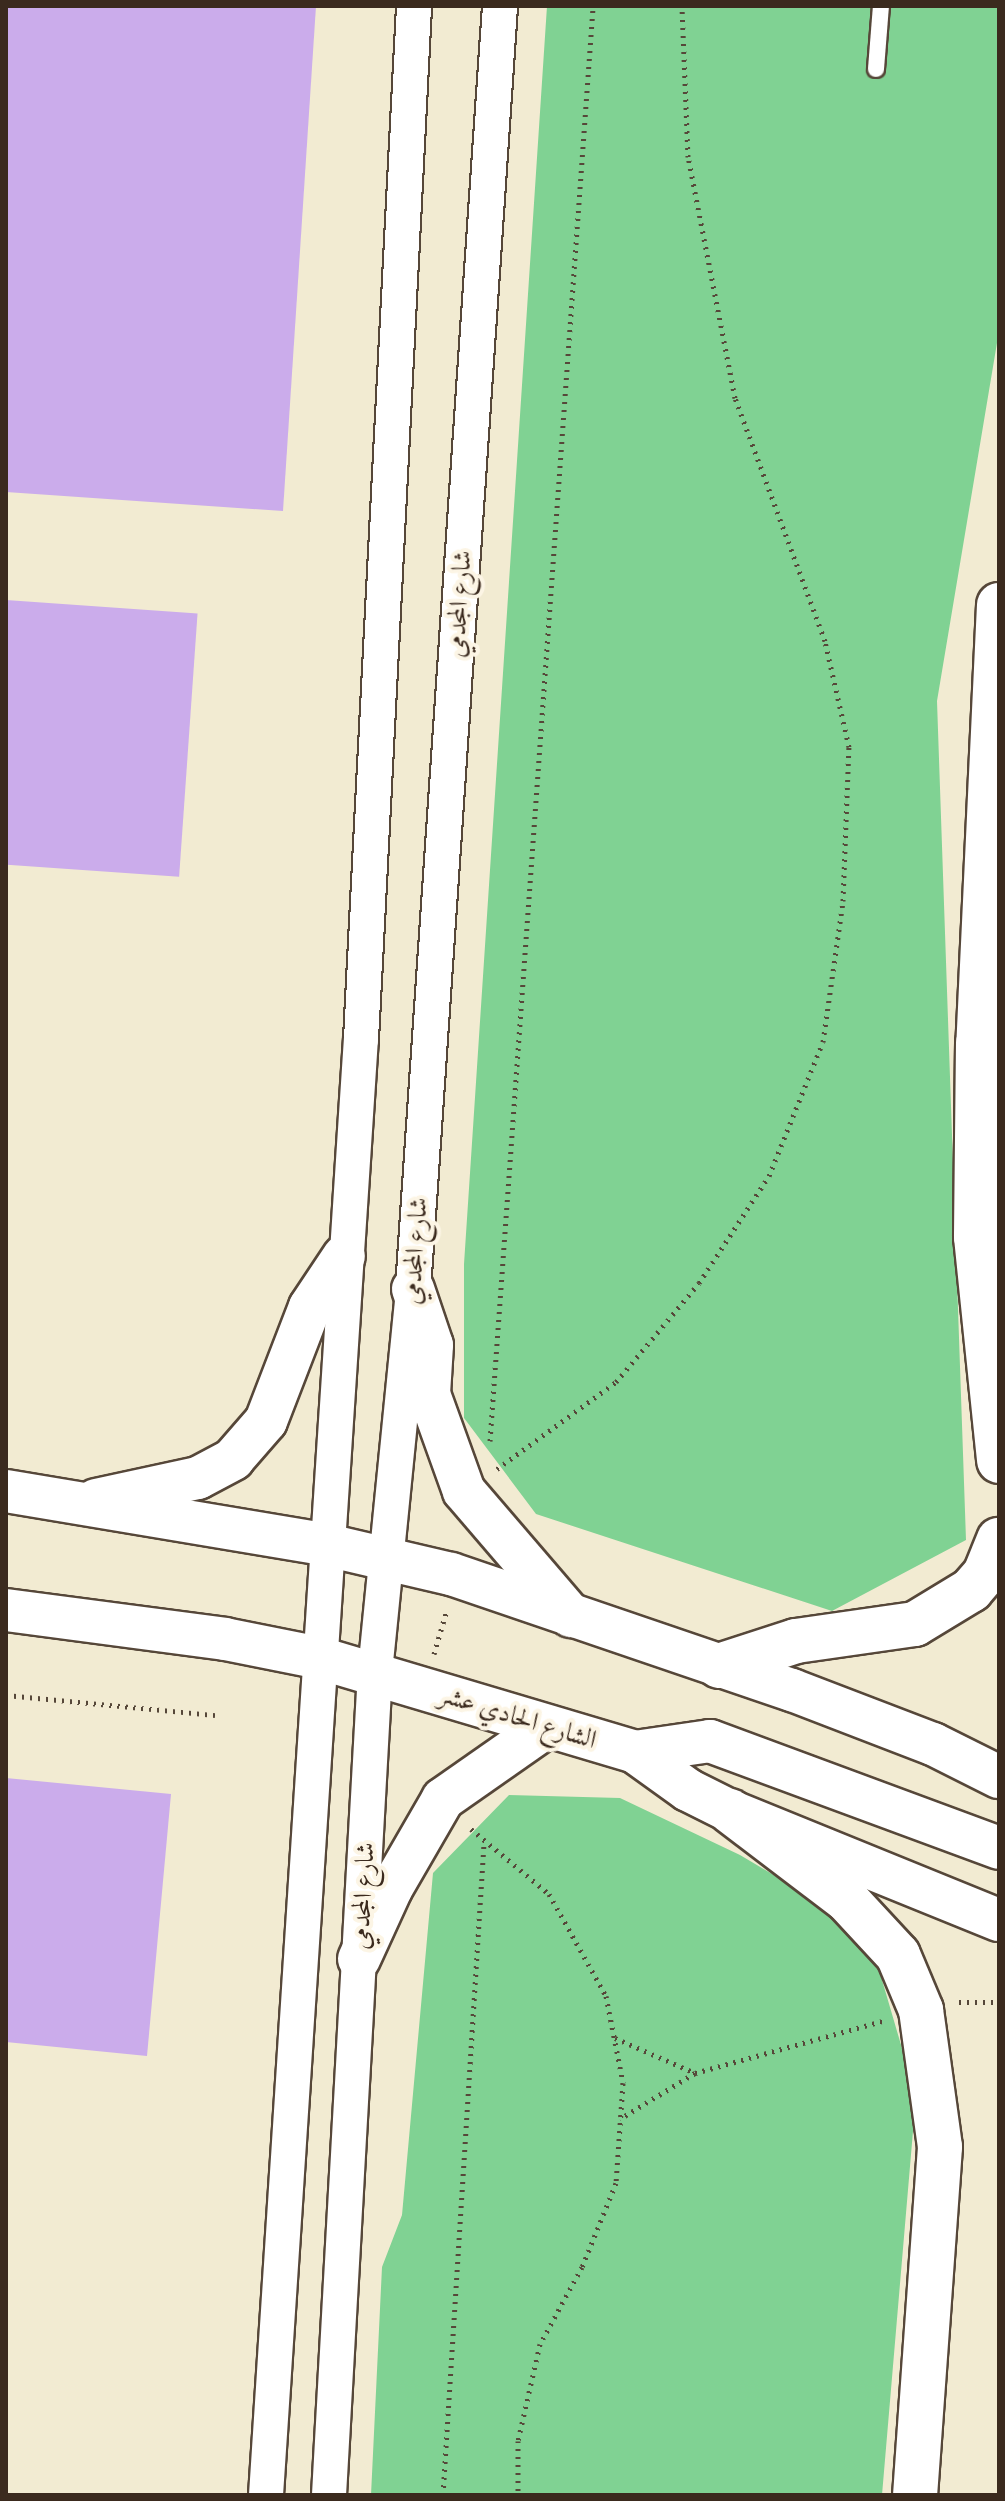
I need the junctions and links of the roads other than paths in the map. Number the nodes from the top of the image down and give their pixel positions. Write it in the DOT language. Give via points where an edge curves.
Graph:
graph roads {
  1 [pos="414,6"];
  2 [pos="500,6"];
  3 [pos="881,6"];
  4 [pos="876,69"];
  5 [pos="999,605"];
  6 [pos="344,1256"];
  7 [pos="413,1289"];
  8 [pos="999,1461"];
  9 [pos="6,1491"];
  10 [pos="84,1504"];
  11 [pos="999,1540"];
  12 [pos="327,1545"];
  13 [pos="388,1558"];
  14 [pos="6,1610"];
  15 [pos="575,1620"];
  16 [pos="320,1658"];
  17 [pos="719,1666"];
  18 [pos="375,1672"];
  19 [pos="546,1727"];
  20 [pos="635,1752"];
  21 [pos="999,1777"];
  22 [pos="730,1811"];
  23 [pos="999,1848"];
  24 [pos="999,1920"];
  25 [pos="359,1959"];
  26 [pos="266,2495"];
  27 [pos="329,2495"];
  28 [pos="915,2495"];
  1 -- 6 [label="street" via="362,1007"];
  2 -- 7 [label="street, شارع المجدمي"];
  3 -- 4 [label="lane"];
  5 -- 8 [label="highway" via="978,1043 976,1237"];
  6 -- 10 [label="street" via="310,1307 266,1421 233,1459 198,1478 130,1489"];
  6 -- 12 [label="street"];
  7 -- 13 [label="street, شارع المجدمي"];
  7 -- 15 [label="street" via="432,1345 429,1394 464,1491"];
  9 -- 10 [label="street"];
  10 -- 12 [label="street"];
  11 -- 17 [label="highway" via="985,1574 971,1590 915,1624 796,1641"];
  12 -- 13 [label="street"];
  12 -- 16 [label="street"];
  13 -- 15 [label="street" via="451,1574"];
  13 -- 18 [label="street, شارع المجدمي"];
  14 -- 16 [label="street, الشارع الحادي عشر" via="225,1639"];
  15 -- 17 [label="street"];
  16 -- 18 [label="street, الشارع الحادي عشر"];
  16 -- 26 [label="street"];
  17 -- 21 [label="street" via="919,1739"];
  18 -- 19 [label="street, الشارع الحادي عشر"];
  18 -- 25 [label="street, شارع المجدمي"];
  19 -- 20 [label="street, الشارع الحادي عشر"];
  19 -- 25 [label="street" via="443,1799 391,1889"];
  20 -- 22 [label="street, الشارع الحادي عشر" via="688,1790"];
  20 -- 23 [label="street" via="710,1741"];
  22 -- 24 [label="street, الشارع الحادي عشر"];
  22 -- 28 [label="highway" via="847,1900 898,1955 921,2010 940,2147"];
  25 -- 27 [label="street, شارع المجدمي"];
}
